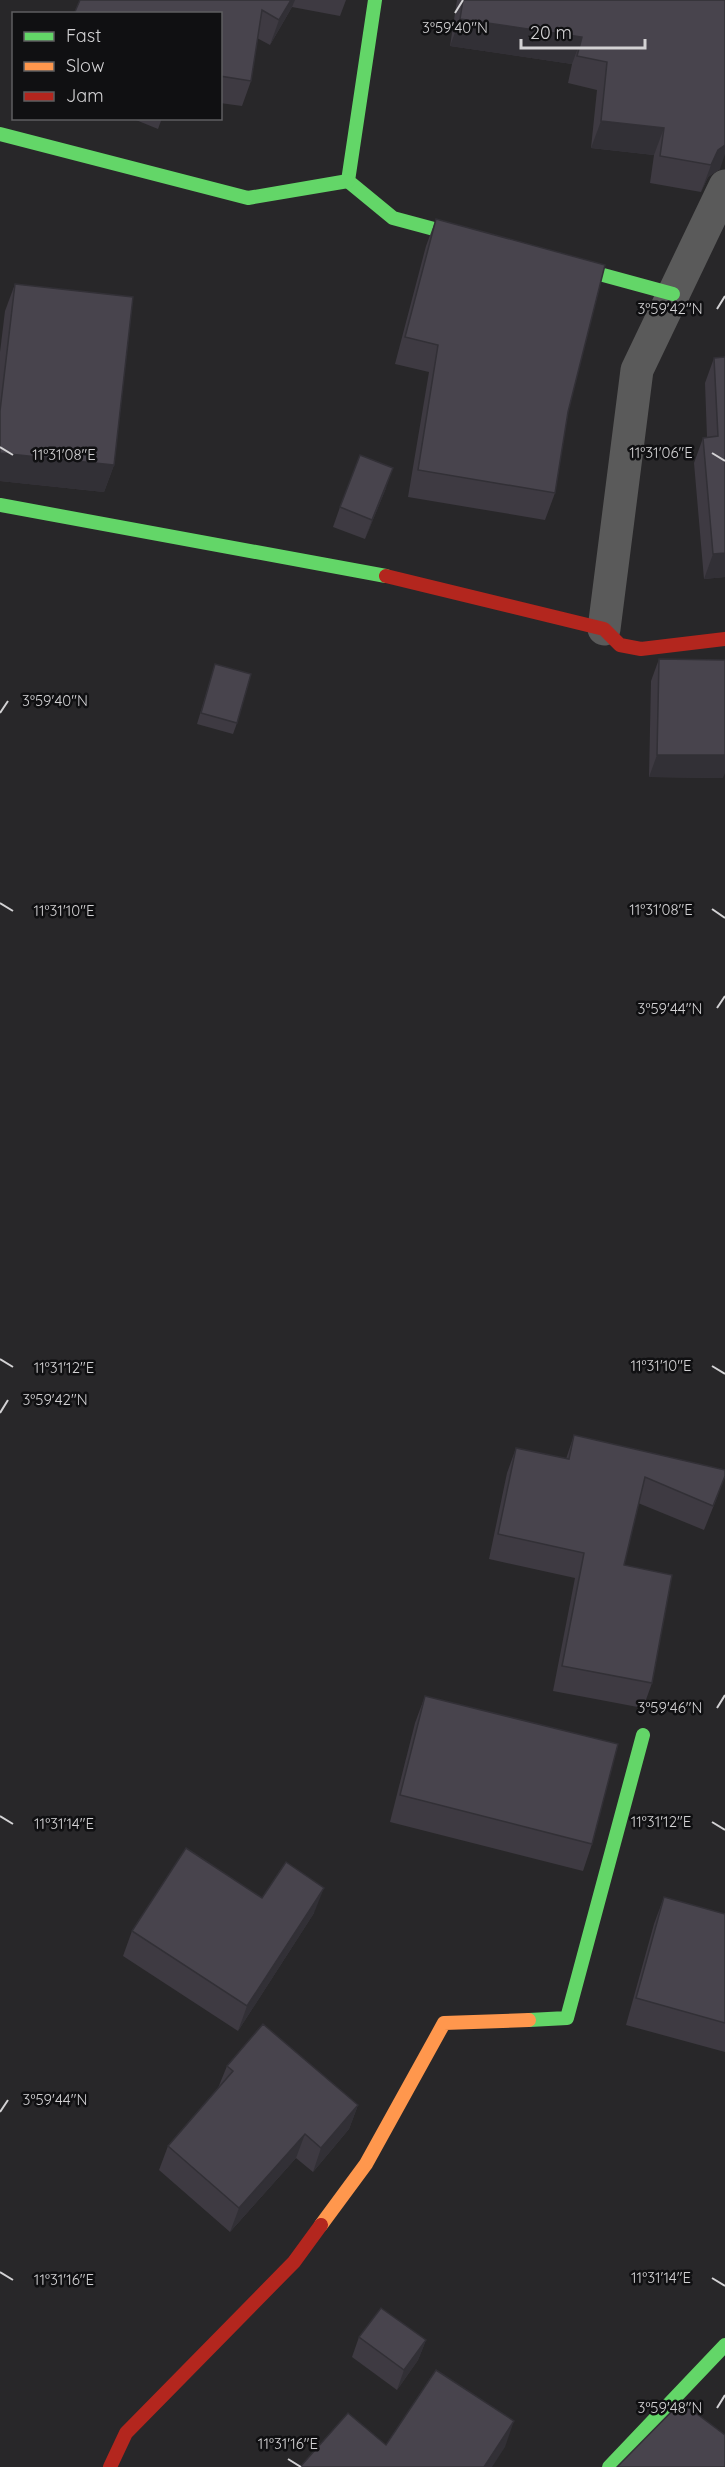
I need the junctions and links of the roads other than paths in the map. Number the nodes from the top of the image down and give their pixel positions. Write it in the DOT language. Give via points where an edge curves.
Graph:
graph roads {
  1 [pos="375,0"];
  2 [pos="0,134"];
  3 [pos="348,181"];
  4 [pos="725,186"];
  5 [pos="494,245"];
  6 [pos="550,260"];
  7 [pos="674,294"];
  8 [pos="0,505"];
  9 [pos="604,629"];
  10 [pos="725,639"];
  11 [pos="644,1735"];
  12 [pos="725,2345"];
  13 [pos="110,2467"];
  14 [pos="609,2467"];
  1 -- 3 [label="street"];
  2 -- 3 [label="street" via="248,198"];
  3 -- 5 [label="street" via="393,218"];
  4 -- 7 [label="street"];
  6 -- 7 [label="street"];
  7 -- 9 [label="street" via="637,370"];
  8 -- 9 [label="street" via="360,570"];
  9 -- 10 [label="street" via="620,645 641,649"];
  11 -- 13 [label="street" via="567,2018 444,2023 366,2164 294,2262 126,2433"];
  12 -- 14 [label="street"];
}
